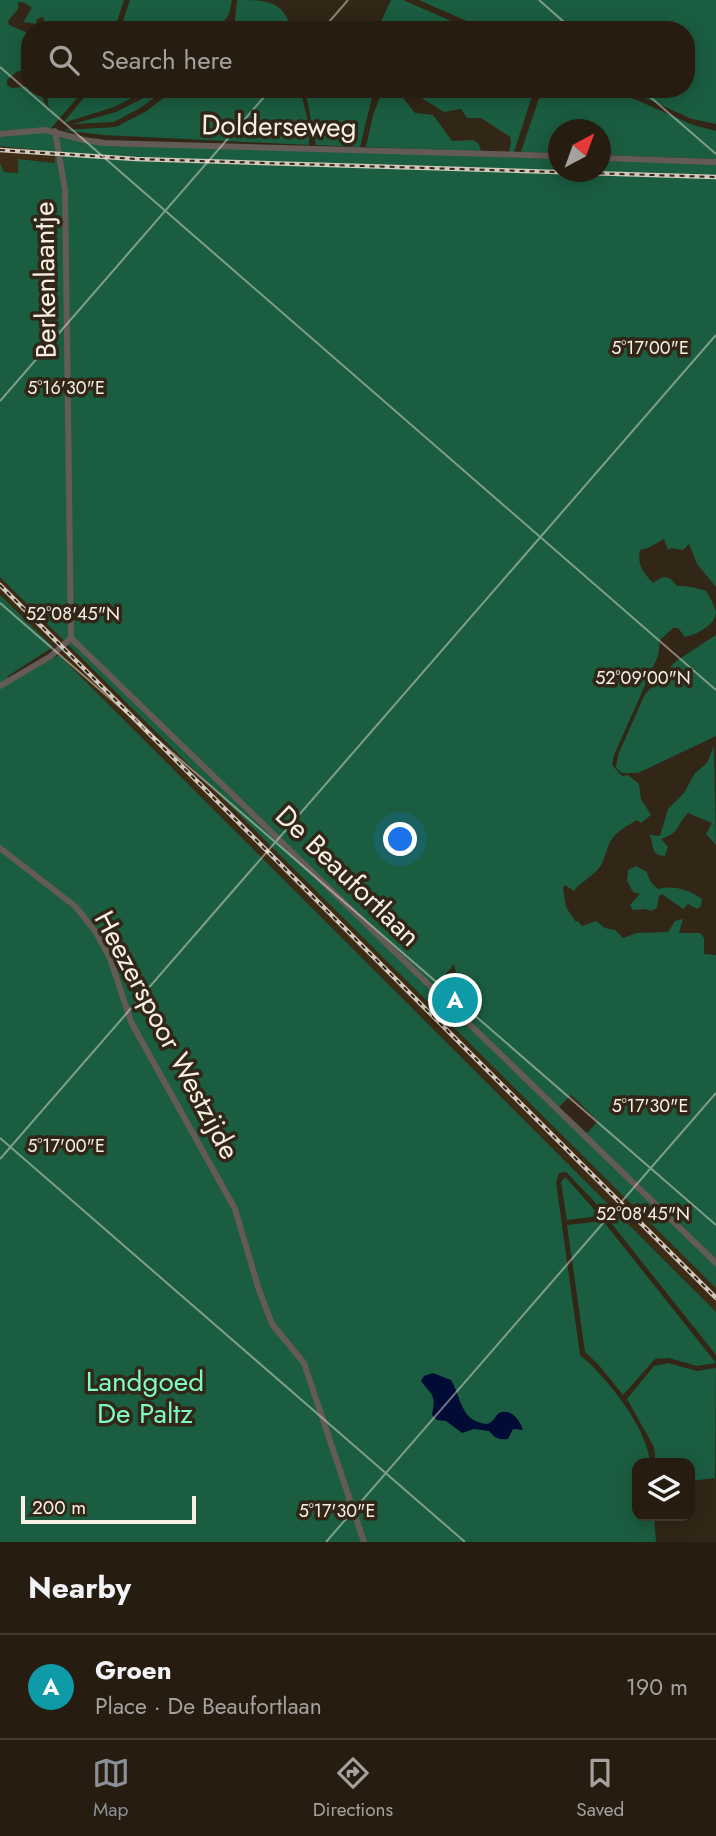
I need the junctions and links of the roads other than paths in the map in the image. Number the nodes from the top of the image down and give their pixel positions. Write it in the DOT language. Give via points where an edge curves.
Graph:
graph roads {
  1 [pos="55,131"];
  2 [pos="0,134"];
  3 [pos="548,156"];
  4 [pos="611,158"];
  5 [pos="716,162"];
  6 [pos="71,638"];
  7 [pos="0,686"];
  8 [pos="0,848"];
  9 [pos="716,1263"];
  10 [pos="364,1542"];
  1 -- 2 [label="street, Dolderseweg"];
  1 -- 3 [label="street, Dolderseweg" via="104,143"];
  1 -- 6 [label="street, Berkenlaantje" via="65,190"];
  4 -- 5 [label="street"];
  6 -- 7 [label="street" via="51,656"];
  6 -- 9 [label="street, De Beaufortlaan"];
  8 -- 10 [label="street, Heezerspoor Westzijde" via="76,907 110,958 131,1022 235,1209 272,1324 304,1363"];
}
